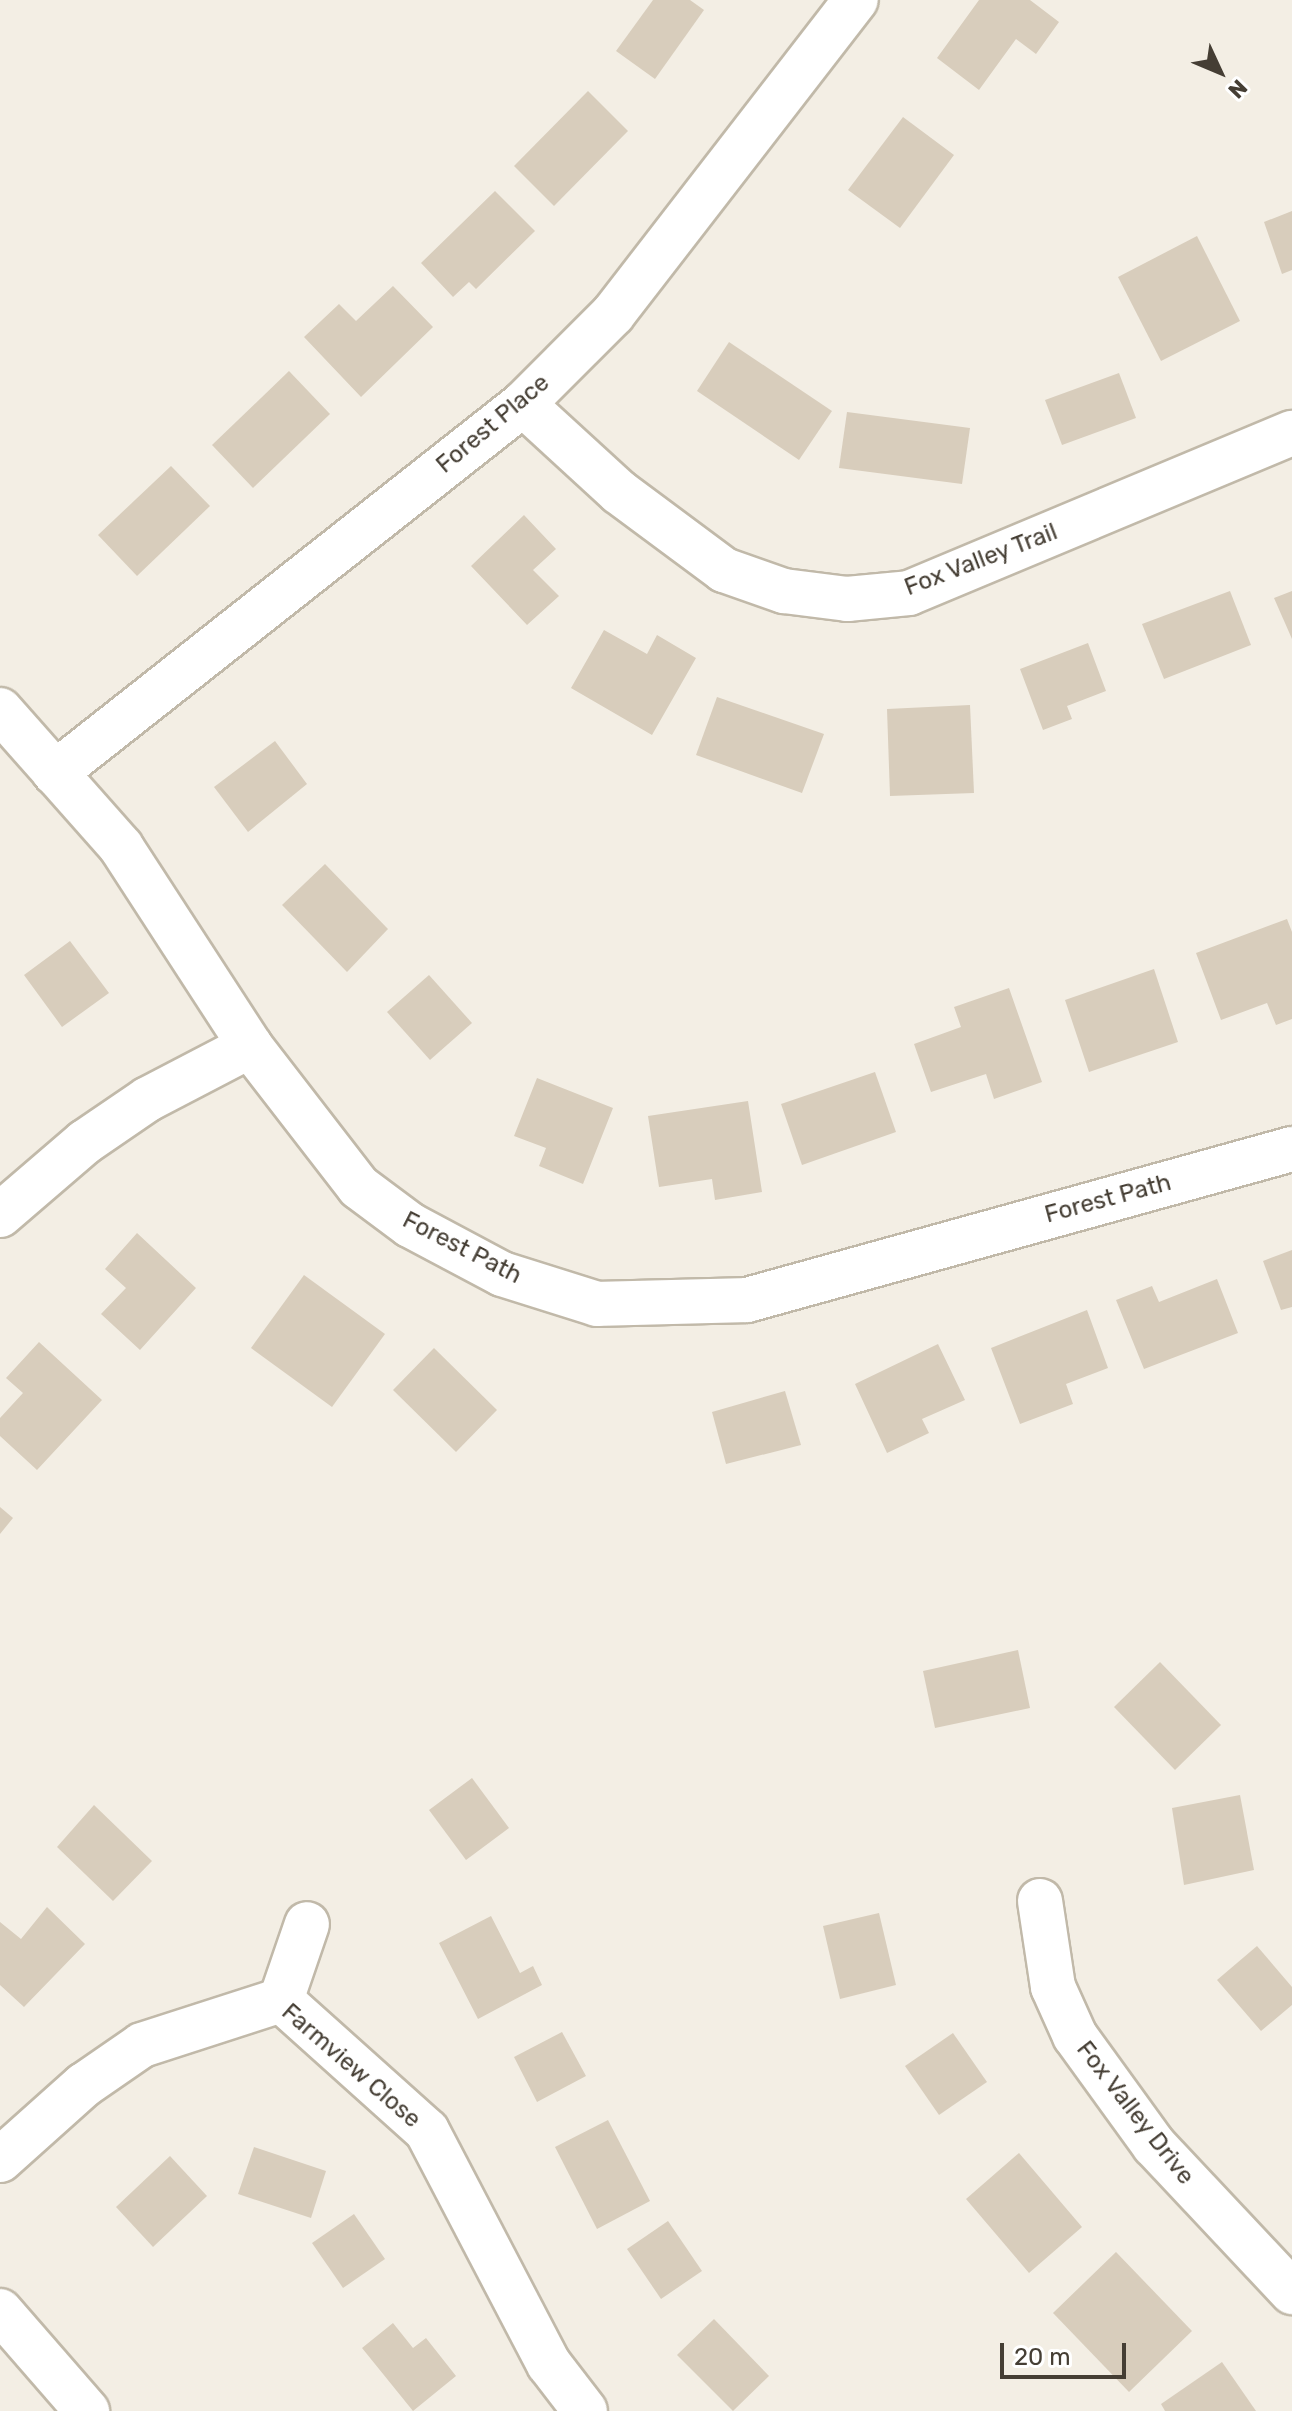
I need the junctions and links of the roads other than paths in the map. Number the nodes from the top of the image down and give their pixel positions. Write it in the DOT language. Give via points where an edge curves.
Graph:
graph roads {
  1 [pos="856,0"];
  2 [pos="523,404"];
  3 [pos="1292,433"];
  4 [pos="0,710"];
  5 [pos="55,773"];
  6 [pos="250,1046"];
  7 [pos="1292,1149"];
  8 [pos="0,1215"];
  9 [pos="1040,1901"];
  10 [pos="307,1924"];
  11 [pos="281,2000"];
  12 [pos="0,2160"];
  13 [pos="1292,2292"];
  14 [pos="0,2311"];
  15 [pos="87,2411"];
  16 [pos="585,2411"];
  1 -- 2 [label="street, Forest Place" via="613,314"];
  2 -- 3 [label="street, Fox Valley Trail" via="619,492 724,570 784,591 847,599 909,593"];
  2 -- 5 [label="street, Forest Place"];
  4 -- 5 [label="street, Forest Path"];
  5 -- 6 [label="street, Forest Path" via="121,847"];
  6 -- 7 [label="street, Forest Path" via="359,1187 410,1225 502,1274 597,1304 747,1300"];
  6 -- 8 [label="street" via="148,1099 85,1142"];
  9 -- 13 [label="street, Fox Valley Drive" via="1053,1987 1075,2036 1154,2145"];
  10 -- 11 [label="street"];
  11 -- 12 [label="street, Farmview Close" via="142,2045 84,2085"];
  11 -- 16 [label="street, Farmview Close" via="427,2131 549,2364"];
  14 -- 15 [label="street"];
}
